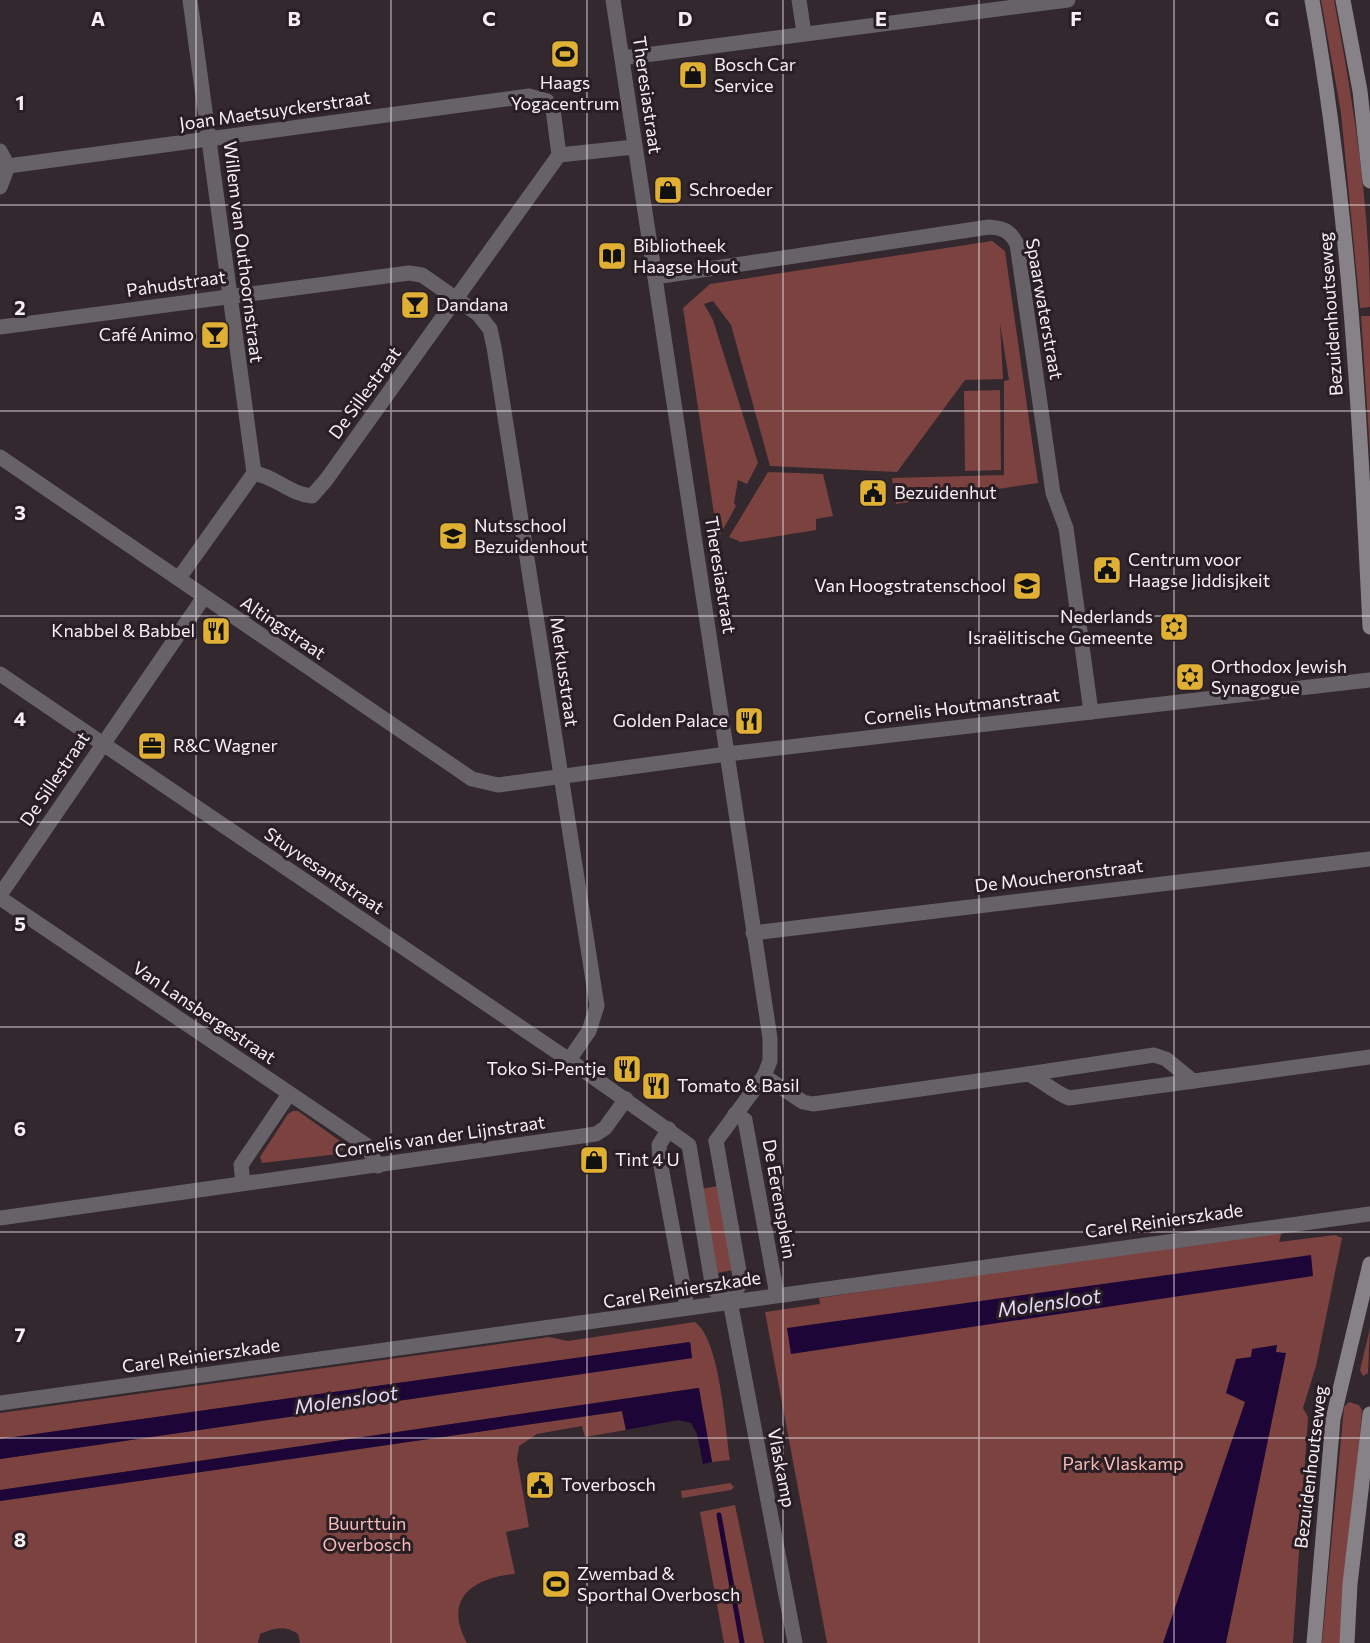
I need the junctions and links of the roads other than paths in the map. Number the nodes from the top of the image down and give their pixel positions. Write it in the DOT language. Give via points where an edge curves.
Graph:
graph roads {
  1 [pos="190,0"];
  2 [pos="613,0"];
  3 [pos="799,0"];
  4 [pos="1068,0"];
  5 [pos="1312,0"];
  6 [pos="1343,0"];
  7 [pos="804,33"];
  8 [pos="621,58"];
  9 [pos="208,139"];
  10 [pos="634,147"];
  11 [pos="0,151"];
  12 [pos="559,155"];
  13 [pos="8,166"];
  14 [pos="1370,181"];
  15 [pos="0,187"];
  16 [pos="655,277"];
  17 [pos="230,296"];
  18 [pos="456,298"];
  19 [pos="0,327"];
  20 [pos="0,457"];
  21 [pos="254,473"];
  22 [pos="179,578"];
  23 [pos="204,597"];
  24 [pos="1370,627"];
  25 [pos="0,674"];
  26 [pos="1370,681"];
  27 [pos="1091,712"];
  28 [pos="102,744"];
  29 [pos="727,754"];
  30 [pos="560,775"];
  31 [pos="1370,859"];
  32 [pos="0,897"];
  33 [pos="753,933"];
  34 [pos="1370,1057"];
  35 [pos="569,1060"];
  36 [pos="1028,1074"];
  37 [pos="764,1076"];
  38 [pos="1193,1081"];
  39 [pos="289,1094"];
  40 [pos="626,1099"];
  41 [pos="735,1114"];
  42 [pos="669,1129"];
  43 [pos="716,1141"];
  44 [pos="689,1145"];
  45 [pos="378,1166"];
  46 [pos="243,1183"];
  47 [pos="1370,1214"];
  48 [pos="0,1218"];
  49 [pos="1370,1263"];
  50 [pos="777,1295"];
  51 [pos="730,1301"];
  52 [pos="687,1307"];
  53 [pos="0,1403"];
  54 [pos="1370,1414"];
  55 [pos="795,1643"];
  56 [pos="1314,1643"];
  57 [pos="1347,1643"];
  1 -- 9 [label="street, Willem van Outhoornstraat"];
  2 -- 8 [label="street, Theresiastraat"];
  3 -- 7 [label="street"];
  4 -- 7 [label="street"];
  5 -- 24 [label="main road, Bezuidenhoutseweg" via="1329,92 1352,312"];
  6 -- 14 [label="main road" via="1360,91"];
  7 -- 8 [label="street"];
  8 -- 10 [label="street, Theresiastraat"];
  9 -- 12 [label="street, Joan Maetsuyckerstraat" via="529,96 547,100 553,109"];
  9 -- 13 [label="street, Joan Maetsuyckerstraat"];
  9 -- 17 [label="street, Willem van Outhoornstraat"];
  10 -- 12 [label="street"];
  10 -- 16 [label="street, Theresiastraat"];
  11 -- 13 [label="street"];
  12 -- 18 [label="street, De Sillestraat"];
  13 -- 15 [label="street"];
  16 -- 27 [label="street, Spaarwaterstraat" via="989,227 1011,233 1017,244 1053,493 1066,528"];
  16 -- 29 [label="street, Theresiastraat"];
  17 -- 18 [label="street, Pahudstraat" via="409,273 422,275"];
  17 -- 19 [label="street, Pahudstraat"];
  17 -- 21 [label="street, Willem van Outhoornstraat"];
  18 -- 21 [label="street, De Sillestraat" via="312,496 298,495 267,476"];
  18 -- 30 [label="street, Merkusstraat" via="486,321 494,346"];
  20 -- 22 [label="street, Altingstraat"];
  21 -- 22 [label="street"];
  22 -- 23 [label="street, Altingstraat"];
  23 -- 28 [label="street, De Sillestraat"];
  23 -- 30 [label="street, Altingstraat" via="472,779 498,785"];
  25 -- 28 [label="street, Stuyvesantstraat"];
  26 -- 27 [label="street, Cornelis Houtmanstraat"];
  27 -- 29 [label="street, Cornelis Houtmanstraat"];
  28 -- 32 [label="street, De Sillestraat"];
  28 -- 35 [label="street, Stuyvesantstraat"];
  29 -- 30 [label="street, Cornelis Houtmanstraat"];
  29 -- 33 [label="street, Theresiastraat"];
  30 -- 35 [label="street, Merkusstraat" via="597,1006 589,1031"];
  31 -- 33 [label="street, De Moucheronstraat"];
  32 -- 39 [label="street, Van Lansbergestraat"];
  33 -- 37 [label="street, Theresiastraat" via="770,1038 770,1061"];
  34 -- 38 [label="street"];
  35 -- 40 [label="street, Stuyvesantstraat"];
  36 -- 37 [label="street" via="813,1104 803,1102"];
  36 -- 38 [label="street" via="1069,1098"];
  36 -- 38 [label="street" via="1154,1055 1166,1059"];
  37 -- 41 [label="street, Theresiastraat"];
  39 -- 45 [label="street, Van Lansbergestraat" via="366,1145"];
  39 -- 46 [label="street" via="241,1165"];
  40 -- 42 [label="street"];
  40 -- 45 [label="street, Cornelis van der Lijnstraat" via="596,1134"];
  41 -- 43 [label="street, Theresiastraat"];
  41 -- 50 [label="street, De Eerensplein" via="745,1120"];
  42 -- 44 [label="street"];
  42 -- 52 [label="street" via="659,1145 660,1161"];
  43 -- 44 [label="street"];
  43 -- 51 [label="street" via="741,1282"];
  44 -- 51 [label="street" via="713,1289"];
  45 -- 46 [label="street, Cornelis van der Lijnstraat"];
  46 -- 48 [label="street, Cornelis van der Lijnstraat"];
  47 -- 50 [label="street, Carel Reinierszkade"];
  49 -- 56 [label="main road, Bezuidenhoutseweg" via="1333,1419"];
  50 -- 51 [label="street, Carel Reinierszkade"];
  51 -- 52 [label="street, Carel Reinierszkade"];
  51 -- 55 [label="street, Vlaskamp"];
  52 -- 53 [label="street, Carel Reinierszkade"];
  54 -- 57 [label="main road"];
}
